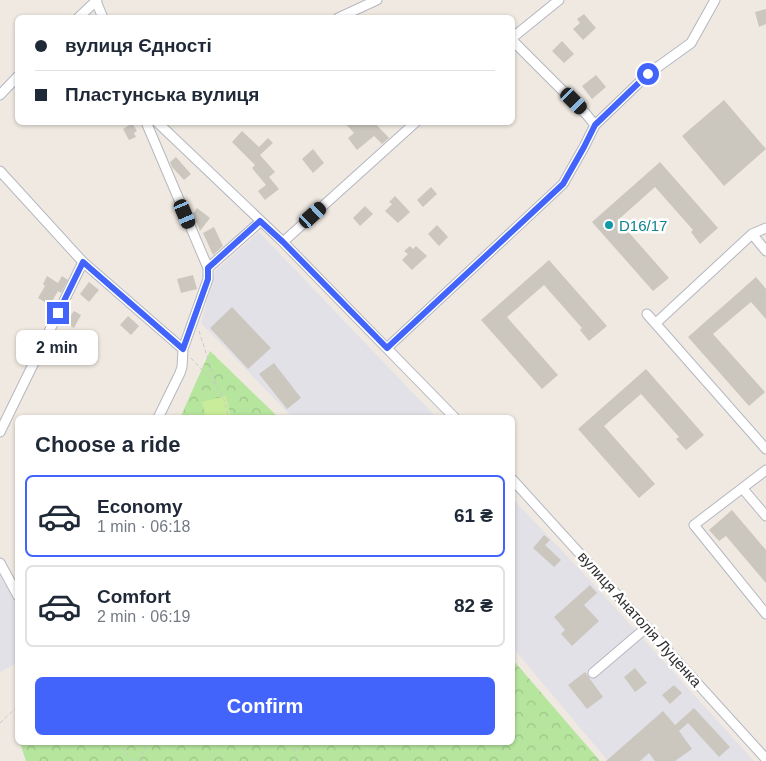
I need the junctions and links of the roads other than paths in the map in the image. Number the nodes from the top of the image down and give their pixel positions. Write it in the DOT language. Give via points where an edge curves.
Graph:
graph roads {
  1 [pos="377,0"];
  2 [pos="559,0"];
  3 [pos="715,0"];
  4 [pos="97,1"];
  5 [pos="81,15"];
  6 [pos="102,15"];
  7 [pos="344,15"];
  8 [pos="515,37"];
  9 [pos="515,42"];
  10 [pos="15,79"];
  11 [pos="0,95"];
  12 [pos="147,125"];
  13 [pos="160,125"];
  14 [pos="413,125"];
  15 [pos="595,125"];
  16 [pos="0,171"];
  17 [pos="260,221"];
  18 [pos="766,228"];
  19 [pos="752,234"];
  20 [pos="283,242"];
  21 [pos="766,251"];
  22 [pos="83,262"];
  23 [pos="208,268"];
  24 [pos="647,314"];
  25 [pos="656,323"];
  26 [pos="387,348"];
  27 [pos="183,349"];
  28 [pos="160,415"];
  29 [pos="452,415"];
  30 [pos="0,432"];
  31 [pos="766,449"];
  32 [pos="766,470"];
  33 [pos="515,482"];
  34 [pos="743,489"];
  35 [pos="766,516"];
  36 [pos="0,563"];
  37 [pos="15,590"];
  38 [pos="765,611"];
  39 [pos="647,627"];
  40 [pos="593,673"];
  41 [pos="766,759"];
  1 -- 7 [label="street"];
  2 -- 8 [label="street"];
  3 -- 15 [label="street" via="691,43 648,74"];
  4 -- 5 [label="street"];
  4 -- 6 [label="street"];
  9 -- 15 [label="street"];
  10 -- 11 [label="street"];
  12 -- 23 [label="street"];
  13 -- 17 [label="street"];
  14 -- 20 [label="street"];
  15 -- 26 [label="street" via="563,184"];
  16 -- 22 [label="street"];
  17 -- 20 [label="street"];
  17 -- 23 [label="street"];
  18 -- 19 [label="street"];
  19 -- 21 [label="street"];
  19 -- 25 [label="street"];
  20 -- 26 [label="street"];
  22 -- 27 [label="street"];
  22 -- 30 [label="street"];
  23 -- 27 [label="street" via="208,279"];
  24 -- 25 [label="street"];
  25 -- 31 [label="street"];
  26 -- 29 [label="street"];
  27 -- 28 [label="street" via="180,374"];
  32 -- 34 [label="street"];
  33 -- 39 [label="street, вулиця Анатолія Луценка"];
  34 -- 35 [label="street"];
  34 -- 38 [label="street" via="694,525"];
  36 -- 37 [label="street"];
  39 -- 40 [label="street"];
  39 -- 41 [label="street, вулиця Анатолія Луценка"];
}
